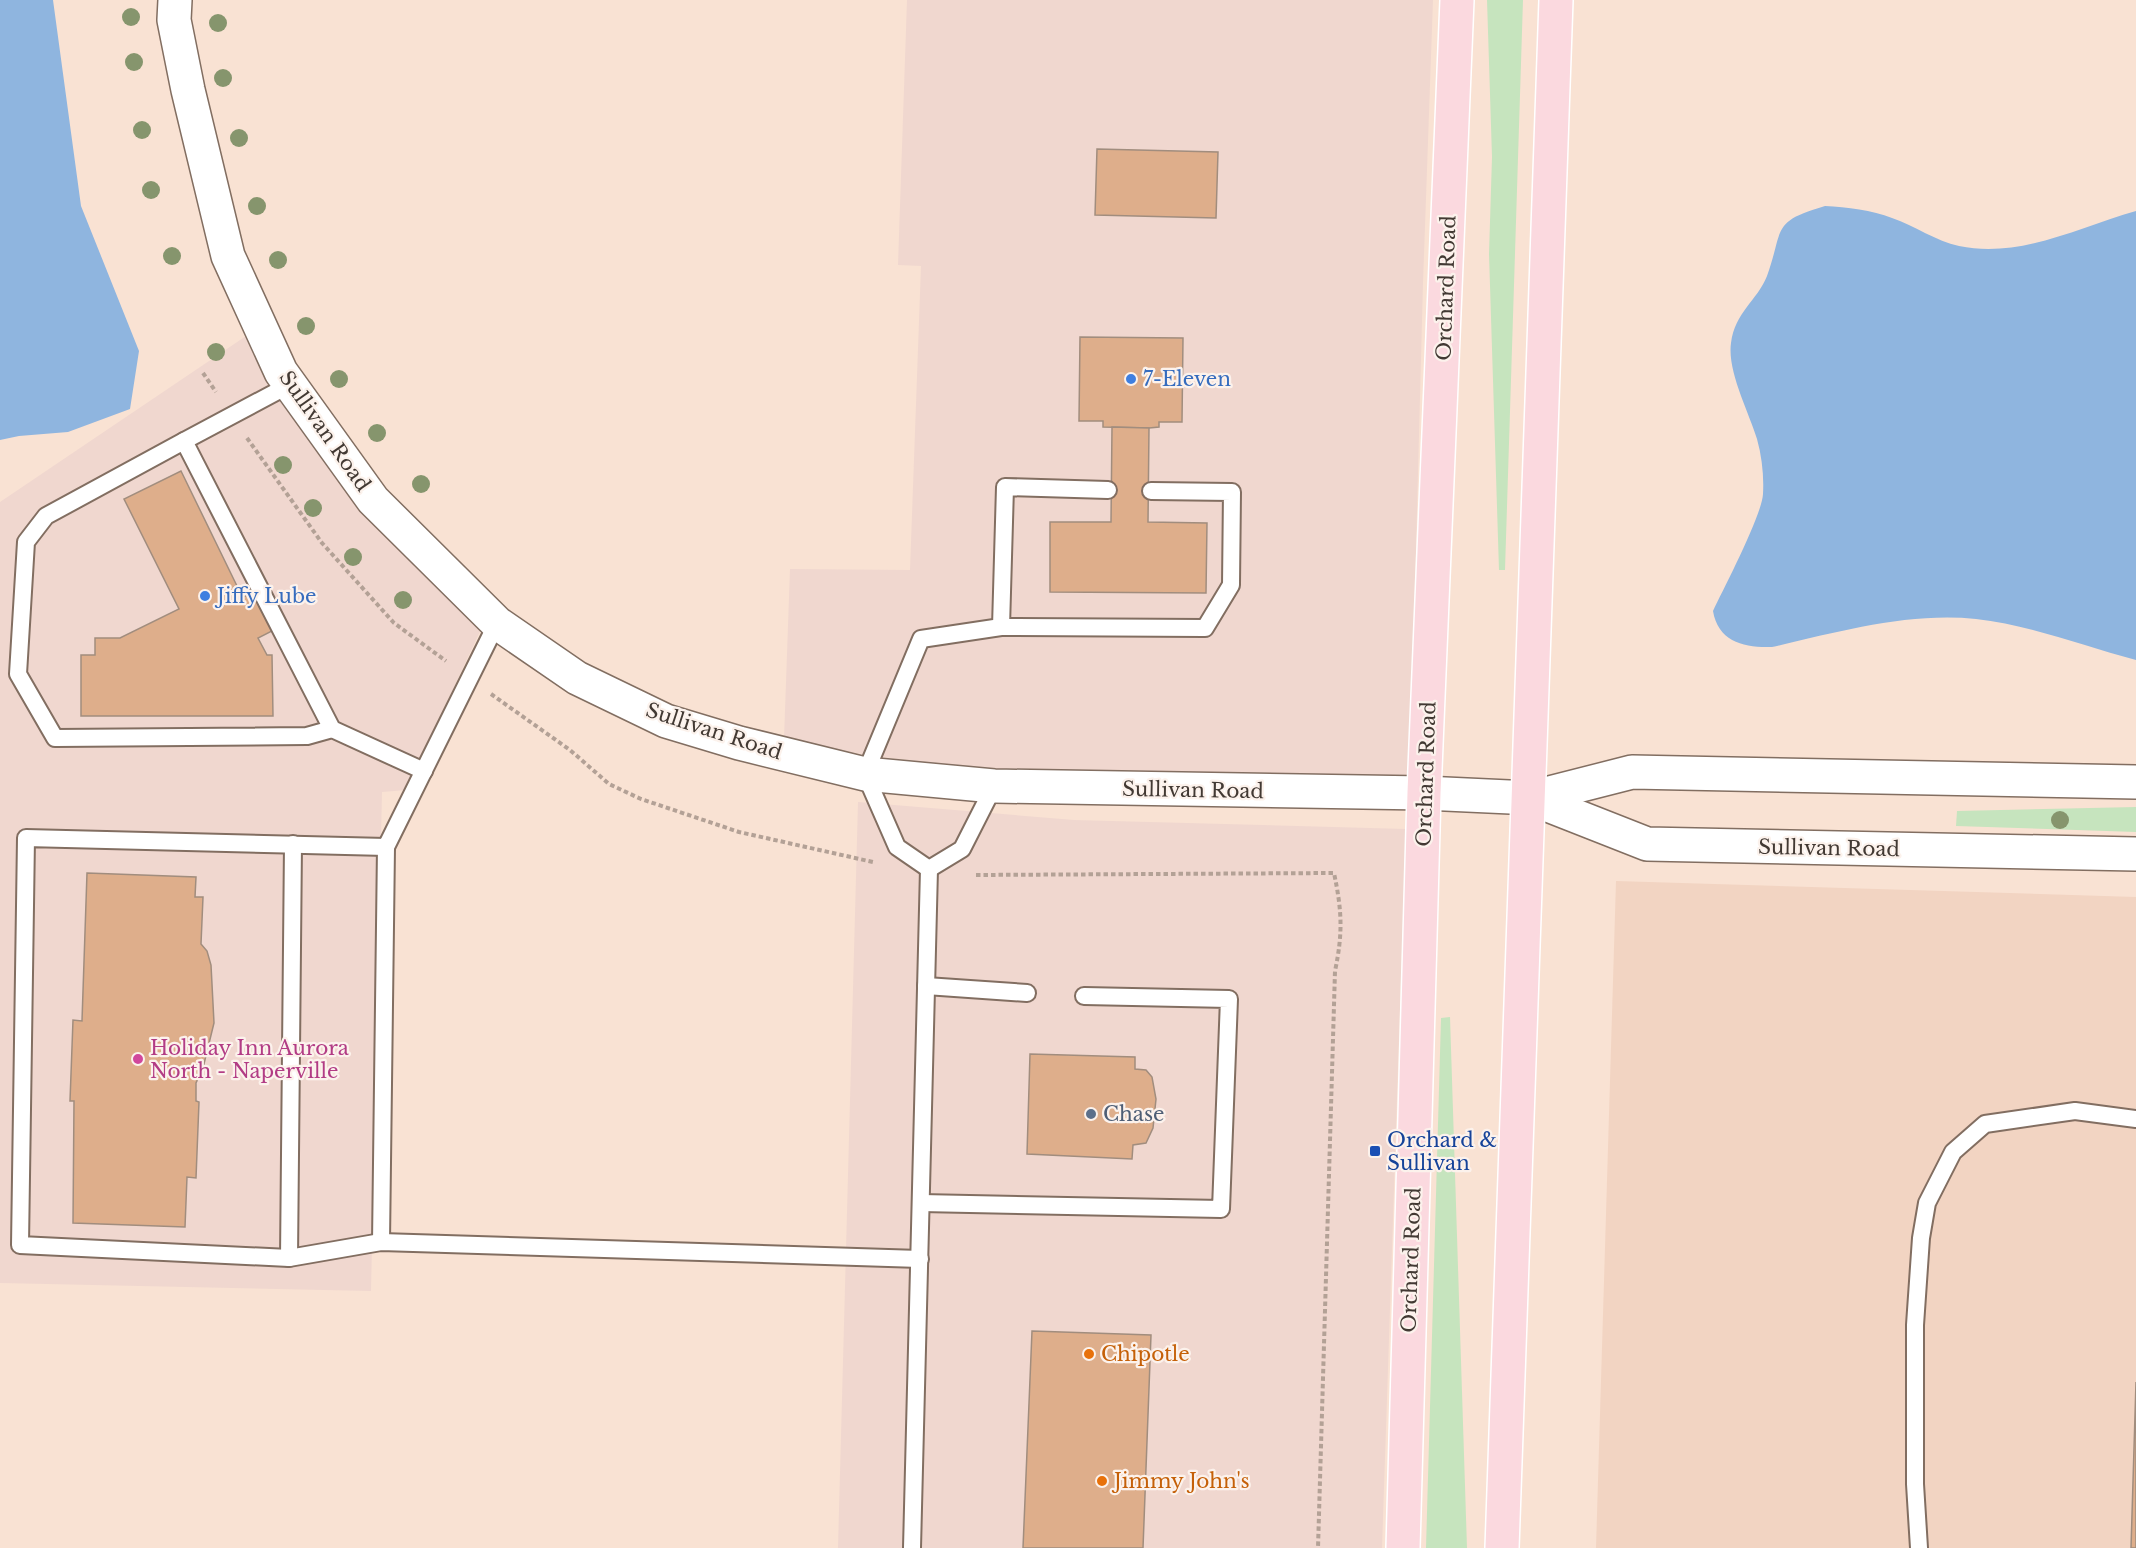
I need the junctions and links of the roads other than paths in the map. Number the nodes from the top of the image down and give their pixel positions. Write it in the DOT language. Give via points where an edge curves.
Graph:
graph roads {
  1 [pos="175,0"];
  2 [pos="1457,0"];
  3 [pos="1556,0"];
  4 [pos="291,384"];
  5 [pos="184,441"];
  6 [pos="1108,490"];
  7 [pos="1151,491"];
  8 [pos="496,623"];
  9 [pos="1001,627"];
  10 [pos="332,729"];
  11 [pos="424,771"];
  12 [pos="865,774"];
  13 [pos="2136,782"];
  14 [pos="994,786"];
  15 [pos="1424,793"];
  16 [pos="1530,798"];
  17 [pos="293,844"];
  18 [pos="386,847"];
  19 [pos="2136,854"];
  20 [pos="929,869"];
  21 [pos="926,986"];
  22 [pos="1028,993"];
  23 [pos="1084,996"];
  24 [pos="2136,1119"];
  25 [pos="921,1203"];
  26 [pos="381,1242"];
  27 [pos="289,1258"];
  28 [pos="920,1259"];
  29 [pos="912,1548"];
  30 [pos="1403,1548"];
  31 [pos="1502,1548"];
  32 [pos="1919,1548"];
  1 -- 4 [label="street, Sullivan Road" via="174,20 188,90 228,256 281,372"];
  2 -- 15 [label="main road, Orchard Road"];
  3 -- 16 [label="main road"];
  4 -- 5 [label="lane"];
  4 -- 8 [label="street, Sullivan Road" via="373,500"];
  5 -- 10 [label="lane"];
  5 -- 10 [label="lane" via="46,516 26,542 18,674 55,738 306,736"];
  6 -- 9 [label="lane" via="1005,488"];
  7 -- 9 [label="lane" via="1233,492 1231,585 1205,628"];
  8 -- 11 [label="lane"];
  8 -- 12 [label="street, Sullivan Road" via="577,678 666,721"];
  9 -- 12 [label="lane" via="921,639"];
  10 -- 11 [label="lane"];
  11 -- 18 [label="lane"];
  12 -- 14 [label="street, Sullivan Road"];
  12 -- 20 [label="lane" via="897,847"];
  13 -- 16 [label="street, Sullivan Road" via="1632,772"];
  14 -- 15 [label="street, Sullivan Road"];
  14 -- 20 [label="lane" via="962,849"];
  15 -- 16 [label="street, Sullivan Road"];
  15 -- 30 [label="main road, Orchard Road"];
  16 -- 19 [label="street, Sullivan Road" via="1647,844"];
  16 -- 31 [label="main road"];
  17 -- 18 [label="lane"];
  17 -- 27 [label="lane"];
  17 -- 27 [label="lane" via="26,837 20,1245"];
  18 -- 26 [label="lane"];
  20 -- 21 [label="lane"];
  21 -- 22 [label="lane"];
  21 -- 25 [label="lane"];
  23 -- 25 [label="lane" via="1229,999 1221,1209"];
  24 -- 32 [label="lane" via="2076,1111 1985,1124 1953,1152 1927,1203 1915,1325"];
  25 -- 28 [label="lane"];
  26 -- 27 [label="lane"];
  26 -- 28 [label="lane"];
  28 -- 29 [label="lane"];
}
